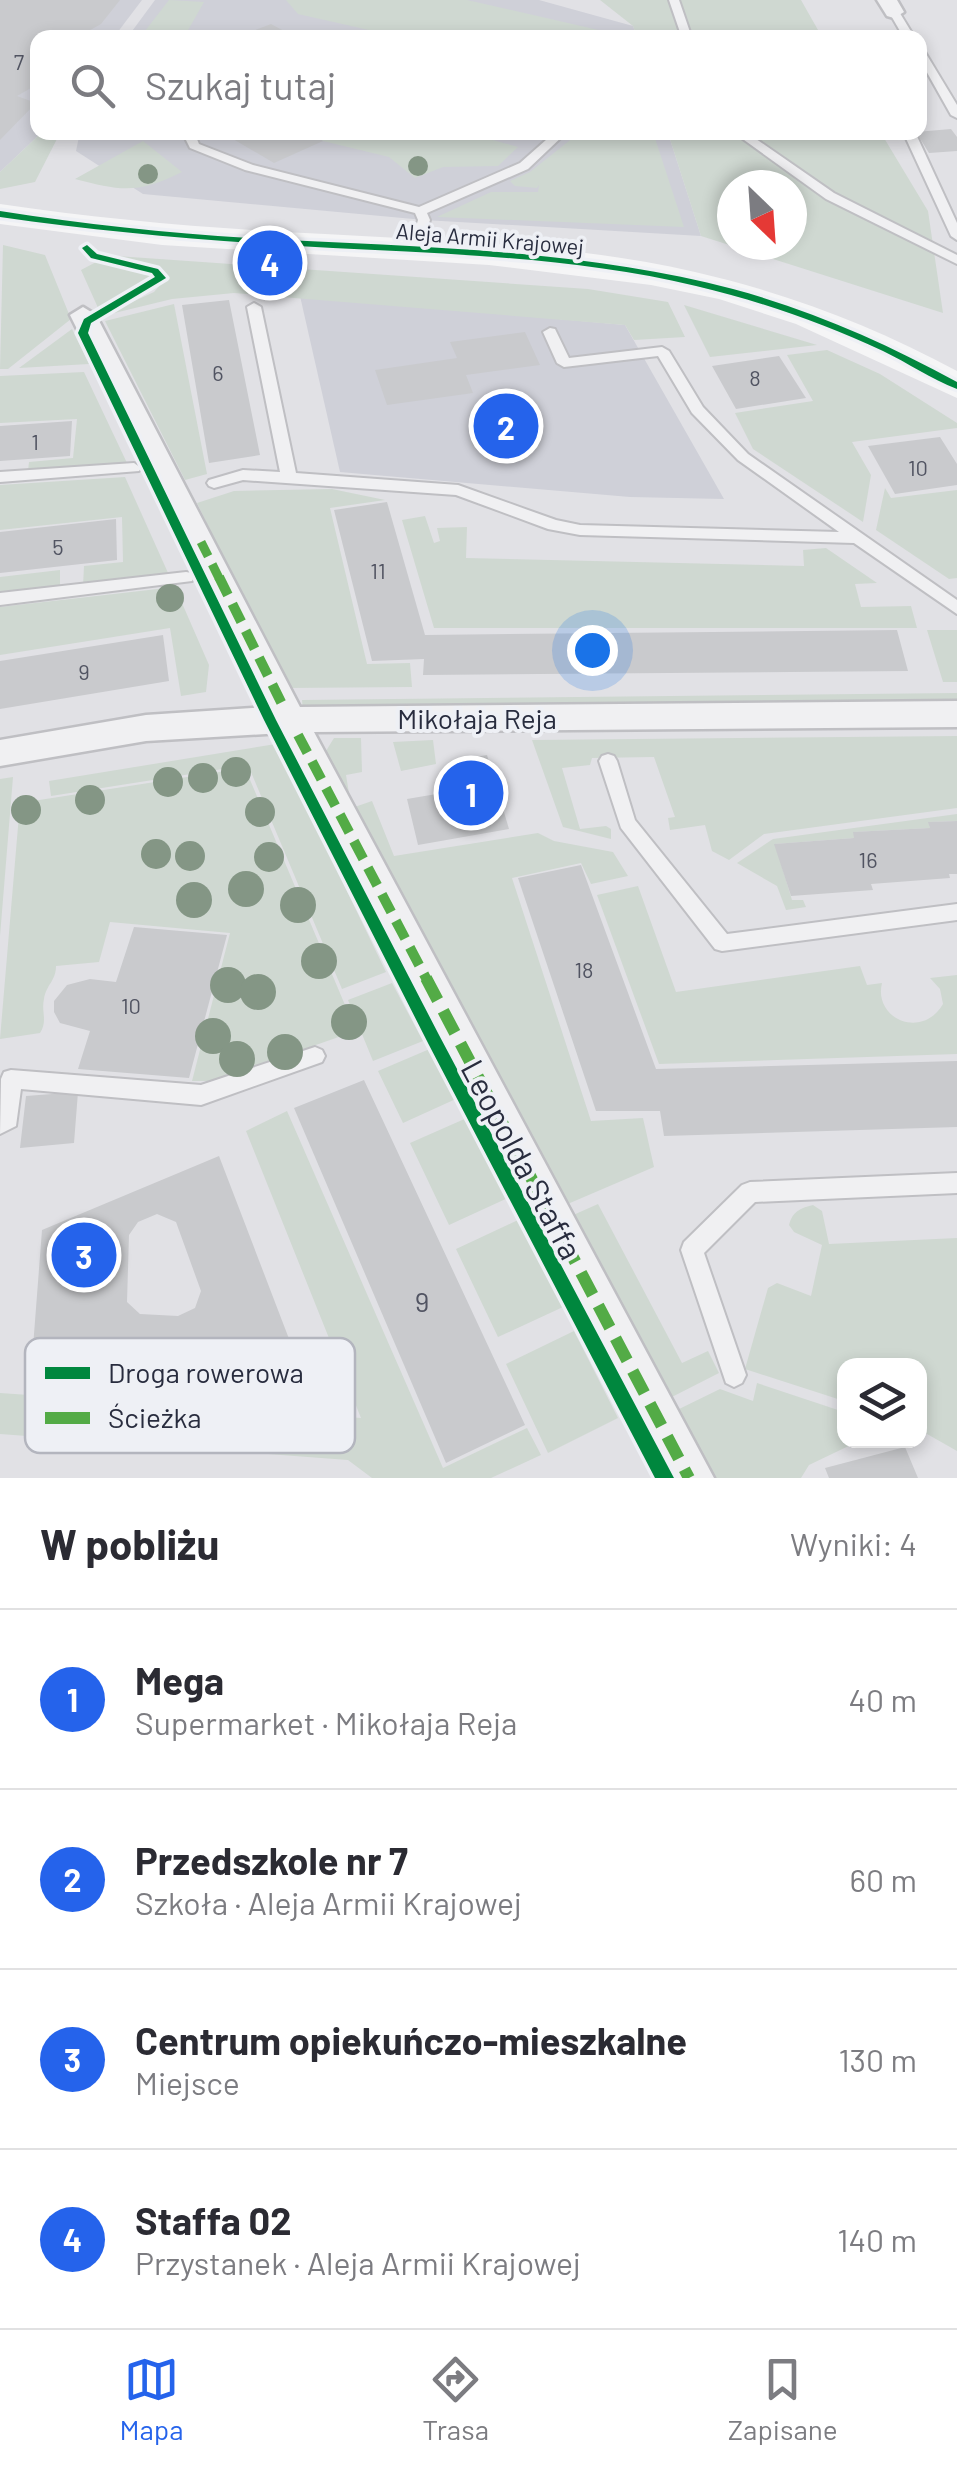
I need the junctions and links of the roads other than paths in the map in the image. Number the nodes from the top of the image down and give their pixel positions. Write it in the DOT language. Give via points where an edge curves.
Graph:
graph roads {
  1 [pos="674,0"];
  2 [pos="890,6"];
  3 [pos="684,30"];
  4 [pos="905,30"];
  5 [pos="927,64"];
  6 [pos="957,115"];
  7 [pos="191,140"];
  8 [pos="553,140"];
  9 [pos="750,140"];
  10 [pos="913,140"];
  11 [pos="420,211"];
  12 [pos="0,214"];
  13 [pos="957,236"];
  14 [pos="415,251"];
  15 [pos="957,260"];
  16 [pos="254,306"];
  17 [pos="83,315"];
  18 [pos="550,332"];
  19 [pos="952,376"];
  20 [pos="134,468"];
  21 [pos="0,477"];
  22 [pos="290,477"];
  23 [pos="214,483"];
  24 [pos="856,538"];
  25 [pos="186,577"];
  26 [pos="0,599"];
  27 [pos="957,608"];
  28 [pos="957,714"];
  29 [pos="0,753"];
  30 [pos="608,760"];
  31 [pos="957,912"];
  32 [pos="316,1056"];
  33 [pos="0,1124"];
  34 [pos="957,1183"];
  35 [pos="734,1375"];
  36 [pos="689,1478"];
  1 -- 3 [label="lane"];
  2 -- 4 [label="lane"];
  5 -- 6 [label="lane"];
  7 -- 11 [label="lane" via="220,159 264,174"];
  8 -- 11 [label="lane" via="524,166"];
  9 -- 15 [label="lane" via="830,196"];
  10 -- 13 [label="lane"];
  11 -- 14 [label="lane" via="424,220"];
  12 -- 14 [label="street, Aleja Armii Krajowej"];
  14 -- 19 [label="street, Aleja Armii Krajowej" via="560,262 720,289 814,318"];
  16 -- 22 [label="lane"];
  17 -- 36 [label="street, Leopolda Staffa"];
  18 -- 24 [label="lane" via="564,363 662,351 685,393 725,441"];
  20 -- 21 [label="lane"];
  22 -- 23 [label="lane" via="243,475"];
  22 -- 24 [label="lane" via="458,490 580,530"];
  24 -- 27 [label="lane"];
  25 -- 26 [label="lane"];
  28 -- 29 [label="street, Mikołaja Reja" via="237,720"];
  30 -- 31 [label="lane" via="627,823 722,942"];
  32 -- 33 [label="lane" via="201,1096 11,1080 8,1119"];
  34 -- 35 [label="lane" via="750,1192 692,1250"];
}
